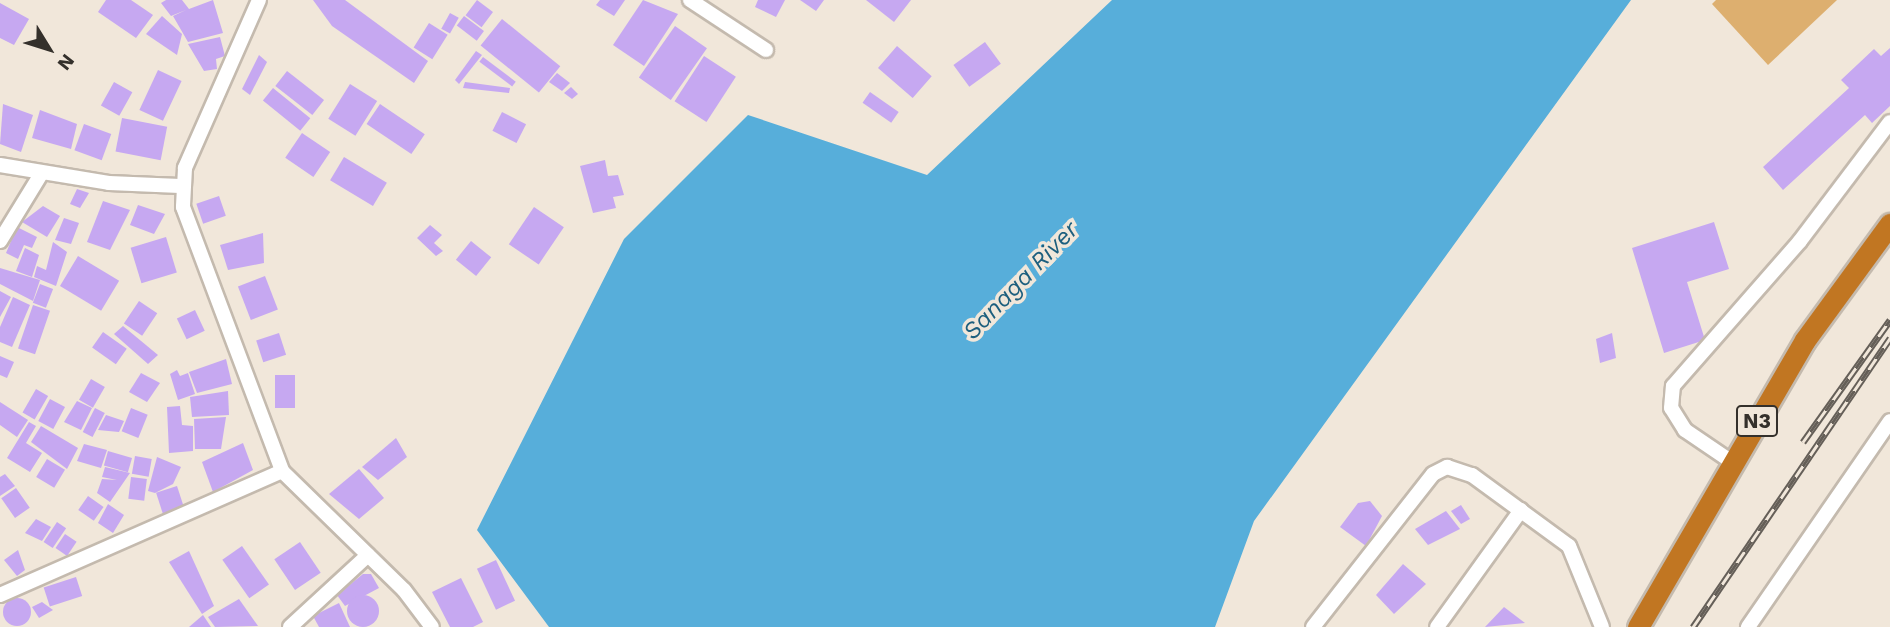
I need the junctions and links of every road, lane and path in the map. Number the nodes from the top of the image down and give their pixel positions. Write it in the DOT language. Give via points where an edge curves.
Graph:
graph roads {
  1 [pos="259,0"];
  2 [pos="690,0"];
  3 [pos="766,50"];
  4 [pos="1890,122"];
  5 [pos="0,165"];
  6 [pos="41,174"];
  7 [pos="180,186"];
  8 [pos="1890,224"];
  9 [pos="0,241"];
  10 [pos="1890,421"];
  11 [pos="1732,462"];
  12 [pos="282,471"];
  13 [pos="1521,510"];
  14 [pos="368,555"];
  15 [pos="0,595"];
  16 [pos="290,627"];
  17 [pos="432,627"];
  18 [pos="1312,627"];
  19 [pos="1437,627"];
  20 [pos="1602,627"];
  21 [pos="1638,627"];
  22 [pos="1748,627"];
  1 -- 7 [label="street"];
  2 -- 3 [label="street"];
  4 -- 11 [label="street" via="1800,241 1673,386 1671,408 1685,429"];
  5 -- 6 [label="street"];
  6 -- 7 [label="street"];
  6 -- 9 [label="street"];
  7 -- 12 [label="street"];
  8 -- 11 [label="highway, N3" via="1805,340"];
  10 -- 22 [label="street"];
  11 -- 21 [label="highway, N3"];
  12 -- 14 [label="street"];
  12 -- 15 [label="street"];
  13 -- 18 [label="street" via="1472,475 1447,467 1433,474"];
  13 -- 19 [label="street"];
  13 -- 20 [label="street" via="1569,546"];
  14 -- 16 [label="street"];
  14 -- 17 [label="street"];
}
